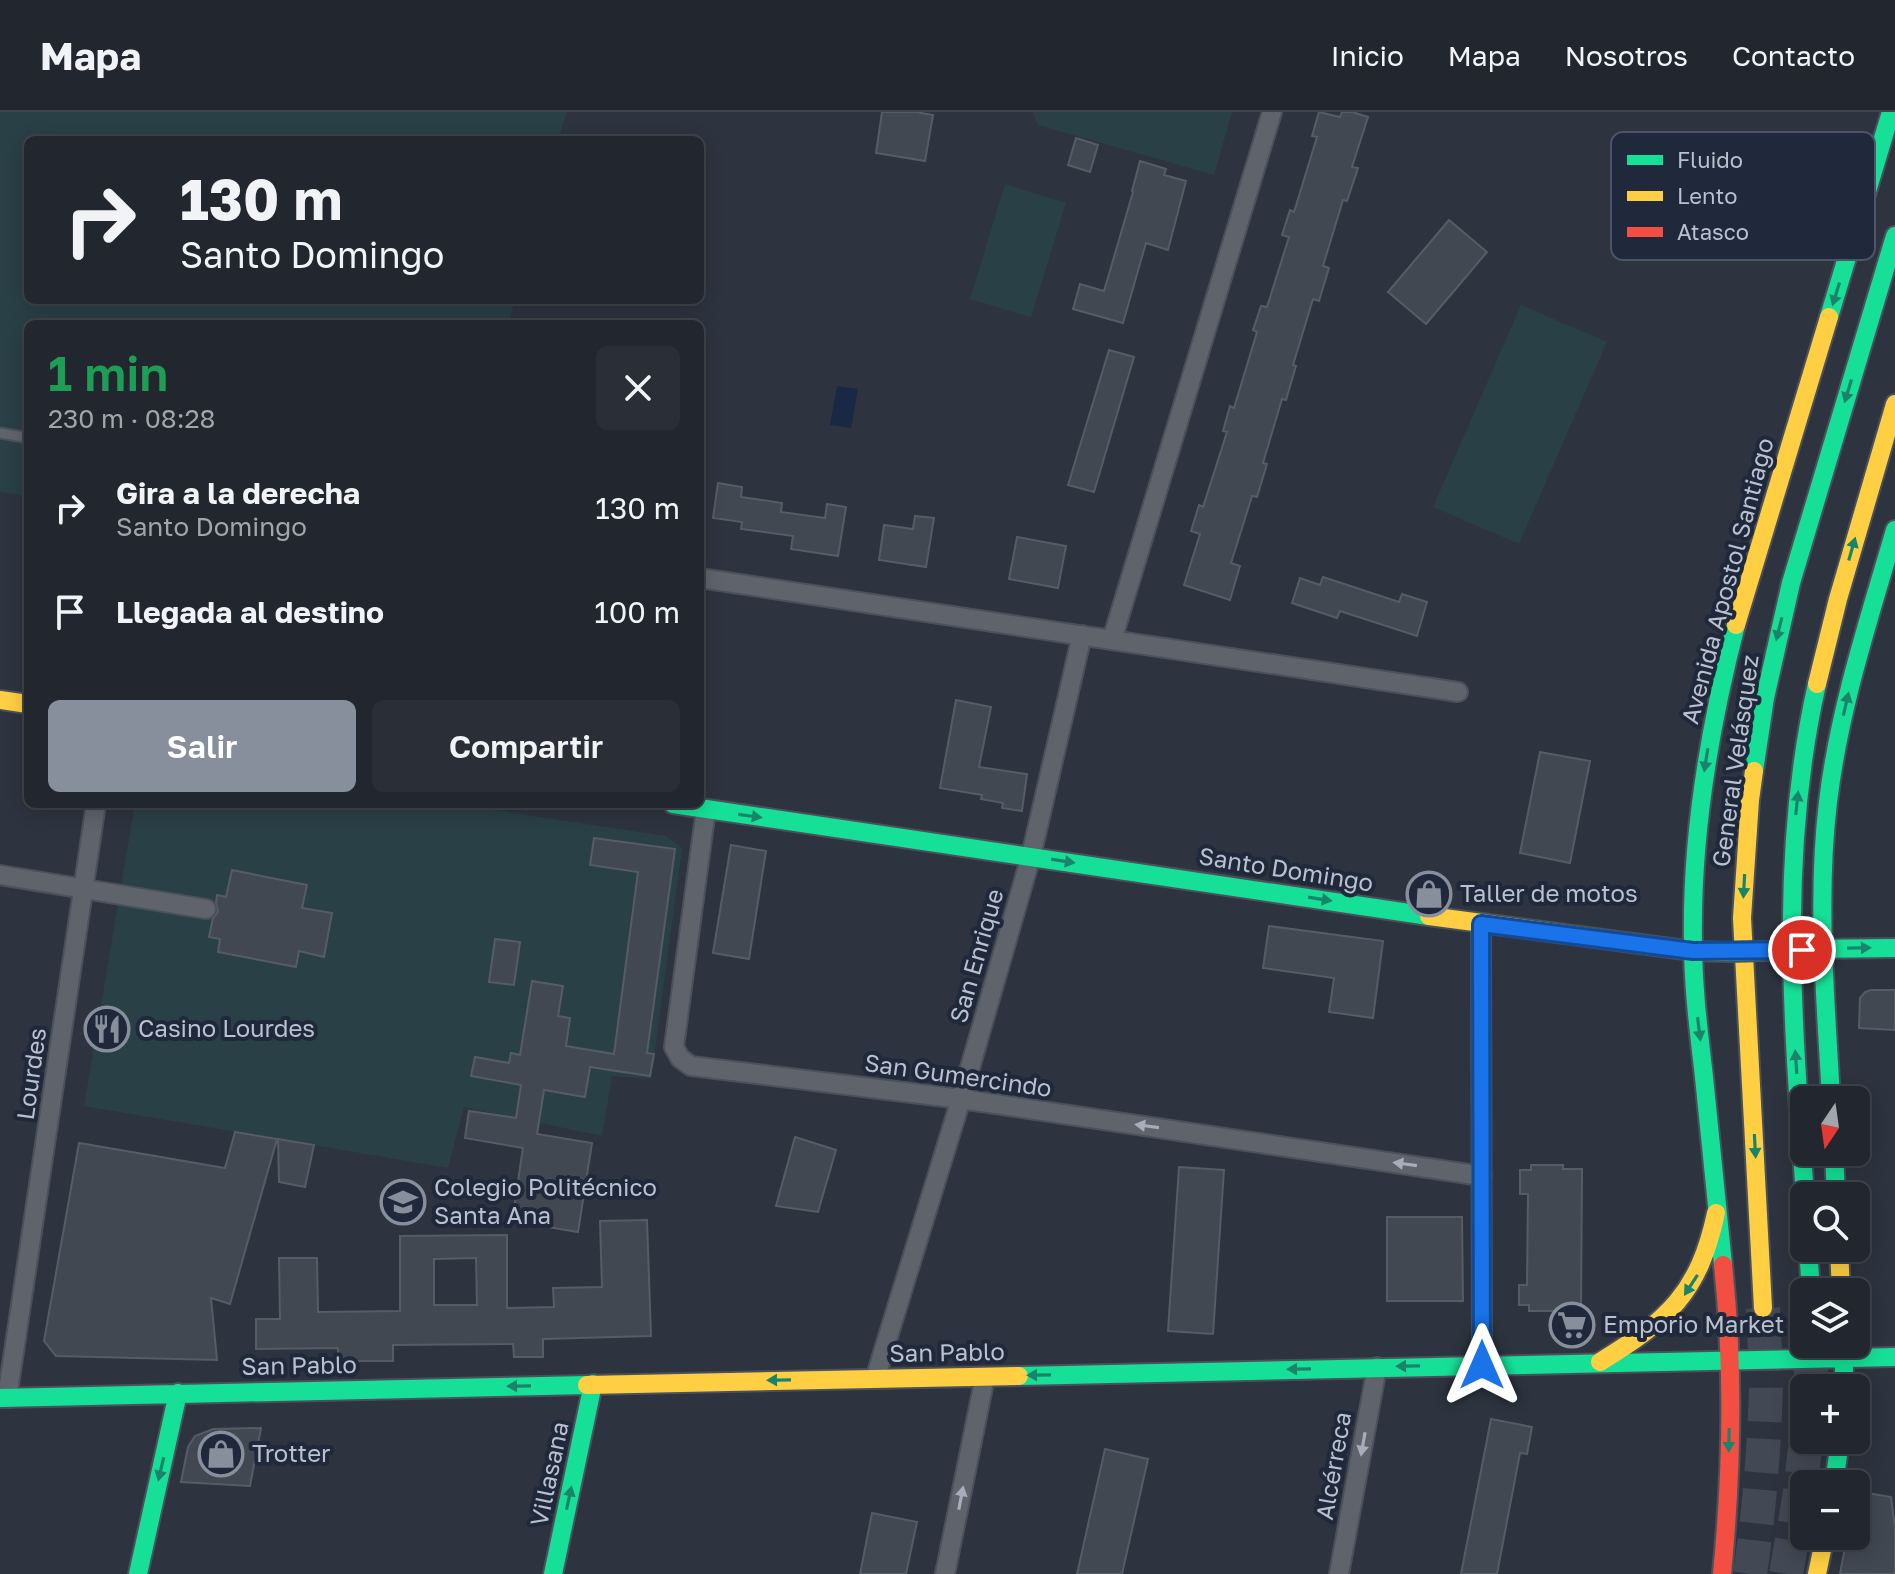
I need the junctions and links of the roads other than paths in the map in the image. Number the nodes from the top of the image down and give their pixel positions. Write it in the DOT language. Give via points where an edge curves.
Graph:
graph roads {
  1 [pos="1272,112"];
  2 [pos="1891,112"];
  3 [pos="1875,165"];
  4 [pos="1895,236"];
  5 [pos="1846,260"];
  6 [pos="1895,404"];
  7 [pos="0,433"];
  8 [pos="24,437"];
  9 [pos="1895,530"];
  10 [pos="704,579"];
  11 [pos="1082,635"];
  12 [pos="1112,640"];
  13 [pos="1458,692"];
  14 [pos="0,700"];
  15 [pos="24,703"];
  16 [pos="95,808"];
  17 [pos="699,808"];
  18 [pos="706,809"];
  19 [pos="1031,856"];
  20 [pos="0,875"];
  21 [pos="83,889"];
  22 [pos="206,909"];
  23 [pos="1481,924"];
  24 [pos="1823,948"];
  25 [pos="1895,948"];
  26 [pos="1693,951"];
  27 [pos="1830,1086"];
  28 [pos="961,1099"];
  29 [pos="1482,1176"];
  30 [pos="1804,1182"];
  31 [pos="1716,1213"];
  32 [pos="1763,1308"];
  33 [pos="1870,1354"];
  34 [pos="1790,1356"];
  35 [pos="1895,1357"];
  36 [pos="1730,1362"];
  37 [pos="1598,1363"];
  38 [pos="1482,1365"];
  39 [pos="1377,1367"];
  40 [pos="985,1377"];
  41 [pos="875,1379"];
  42 [pos="593,1384"];
  43 [pos="178,1393"];
  44 [pos="4,1398"];
  45 [pos="1822,1550"];
  46 [pos="138,1574"];
  47 [pos="553,1574"];
  48 [pos="945,1574"];
  49 [pos="1339,1574"];
  50 [pos="1722,1574"];
  51 [pos="1817,1574"];
  1 -- 12 [label="street"];
  2 -- 3 [label="main road, Avenida Apostol Santiago, one-way"];
  4 -- 32 [label="main road, General Velásquez, one-way" via="1791,583 1765,698 1750,800 1742,918"];
  5 -- 26 [label="main road, Avenida Apostol Santiago, one-way" via="1739,612 1711,727 1696,840"];
  30 -- 6 [label="main road, one-way" via="1790,957 1798,797 1830,629"];
  7 -- 8 [label="lane"];
  24 -- 9 [label="main road, one-way" via="1827,806 1857,657"];
  10 -- 11 [label="street"];
  11 -- 12 [label="street"];
  11 -- 19 [label="street, San Enrique"];
  12 -- 13 [label="street"];
  14 -- 15 [label="main road"];
  16 -- 21 [label="street, Lourdes"];
  17 -- 18 [label="main road, Santo Domingo"];
  18 -- 19 [label="main road, Santo Domingo, one-way"];
  18 -- 28 [label="street, San Gumercindo" via="674,1047 680,1058 691,1066"];
  19 -- 23 [label="main road, Santo Domingo, one-way"];
  19 -- 28 [label="street, San Enrique"];
  20 -- 21 [label="street"];
  21 -- 22 [label="street"];
  21 -- 44 [label="street, Lourdes"];
  23 -- 26 [label="main road, Santo Domingo"];
  23 -- 29 [label="street"];
  24 -- 25 [label="main road, Santo Domingo, one-way"];
  24 -- 26 [label="main road, Santo Domingo, bridge"];
  24 -- 27 [label="main road"];
  26 -- 31 [label="main road, Avenida Apostol Santiago, one-way"];
  29 -- 28 [label="street, San Gumercindo, one-way"];
  28 -- 41 [label="street, San Enrique"];
  29 -- 38 [label="street"];
  31 -- 36 [label="main road, Avenida Apostol Santiago"];
  31 -- 37 [label="main road, one-way" via="1707,1255 1686,1294 1642,1335"];
  33 -- 35 [label="main road, San Pablo"];
  34 -- 36 [label="main road, San Pablo"];
  36 -- 37 [label="main road, San Pablo"];
  36 -- 50 [label="main road, Avenida Apostol Santiago, one-way"];
  37 -- 38 [label="main road, San Pablo"];
  38 -- 39 [label="main road, San Pablo, one-way"];
  39 -- 40 [label="main road, San Pablo, one-way"];
  39 -- 49 [label="street, Alcérreca, one-way"];
  40 -- 41 [label="main road, San Pablo"];
  48 -- 40 [label="street, one-way"];
  41 -- 42 [label="main road, San Pablo, one-way"];
  42 -- 43 [label="main road, San Pablo, one-way"];
  47 -- 42 [label="main road, Villasana, one-way"];
  43 -- 44 [label="main road, San Pablo"];
  43 -- 46 [label="main road, one-way"];
  45 -- 51 [label="main road"];
}
